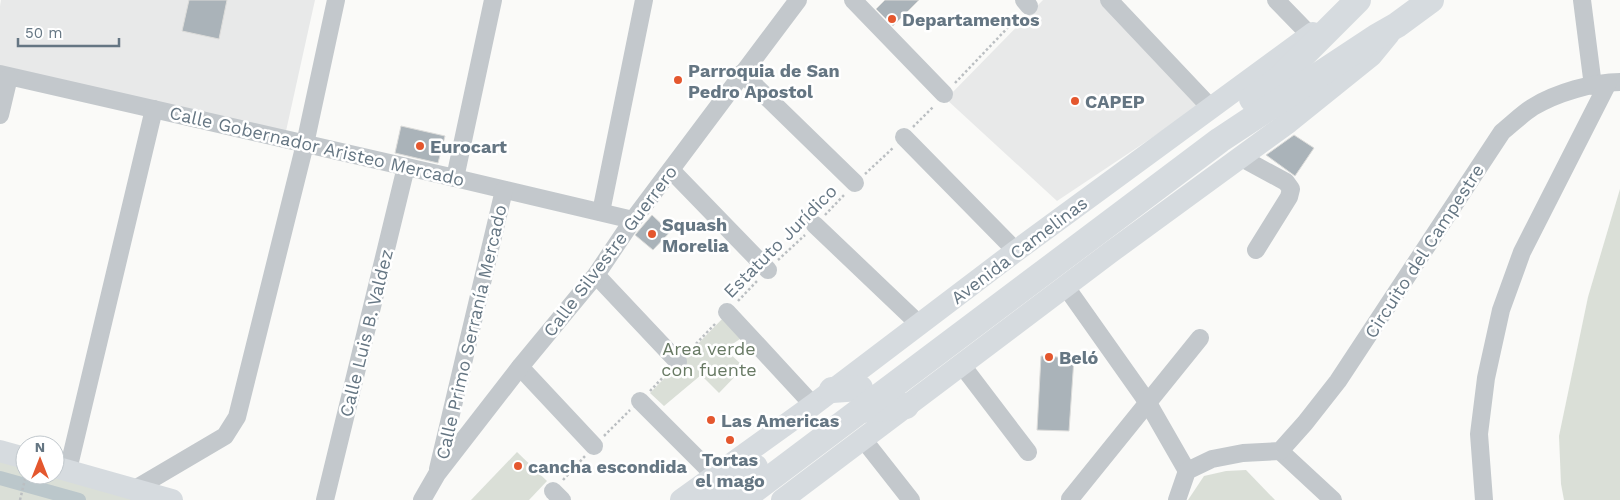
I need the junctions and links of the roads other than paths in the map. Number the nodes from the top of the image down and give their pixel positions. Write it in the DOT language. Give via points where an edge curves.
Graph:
graph roads {
  1 [pos="336,0"];
  2 [pos="493,0"];
  3 [pos="644,0"];
  4 [pos="797,0"];
  5 [pos="853,0"];
  6 [pos="1109,0"];
  7 [pos="1276,0"];
  8 [pos="1358,0"];
  9 [pos="1431,0"];
  10 [pos="1582,0"];
  11 [pos="1397,25"];
  12 [pos="1310,36"];
  13 [pos="742,73"];
  14 [pos="4,76"];
  15 [pos="1607,84"];
  16 [pos="944,94"];
  17 [pos="1211,108"];
  18 [pos="154,109"];
  19 [pos="0,115"];
  20 [pos="904,137"];
  21 [pos="305,144"];
  22 [pos="1240,157"];
  23 [pos="406,167"];
  24 [pos="671,170"];
  25 [pos="455,178"];
  26 [pos="855,183"];
  27 [pos="504,190"];
  28 [pos="601,212"];
  29 [pos="633,220"];
  30 [pos="816,225"];
  31 [pos="1256,250"];
  32 [pos="1016,251"];
  33 [pos="768,270"];
  34 [pos="596,275"];
  35 [pos="1066,287"];
  36 [pos="727,312"];
  37 [pos="920,325"];
  38 [pos="1200,338"];
  39 [pos="678,362"];
  40 [pos="961,364"];
  41 [pos="520,367"];
  42 [pos="822,397"];
  43 [pos="861,399"];
  44 [pos="640,402"];
  45 [pos="1148,403"];
  46 [pos="906,406"];
  47 [pos="863,439"];
  48 [pos="594,446"];
  49 [pos="1280,450"];
  50 [pos="0,451"];
  51 [pos="1028,452"];
  52 [pos="15,455"];
  53 [pos="65,456"];
  54 [pos="65,469"];
  55 [pos="1187,471"];
  56 [pos="437,474"];
  57 [pos="714,475"];
  58 [pos="135,489"];
  59 [pos="1070,499"];
  60 [pos="172,500"];
  61 [pos="326,500"];
  62 [pos="422,500"];
  63 [pos="681,500"];
  64 [pos="711,500"];
  65 [pos="741,500"];
  66 [pos="782,500"];
  67 [pos="911,500"];
  68 [pos="1177,500"];
  69 [pos="1333,500"];
  70 [pos="1484,500"];
  1 -- 21 [label="street"];
  2 -- 25 [label="street"];
  3 -- 28 [label="street"];
  4 -- 13 [label="street, Calle Silvestre Guerrero"];
  5 -- 16 [label="street"];
  6 -- 17 [label="street"];
  7 -- 12 [label="street"];
  8 -- 12 [label="main road, Avenida Camelinas"];
  8 -- 43 [label="highway, Avenida Camelinas" via="1279,79"];
  9 -- 11 [label="highway, Avenida Camelinas"];
  10 -- 15 [label="street"];
  11 -- 22 [label="main road, Avenida Camelinas" via="1371,56"];
  11 -- 43 [label="highway, Avenida Camelinas" via="1220,140"];
  12 -- 17 [label="main road, Avenida Camelinas"];
  13 -- 24 [label="street, Calle Silvestre Guerrero"];
  13 -- 26 [label="street"];
  14 -- 18 [label="street, Calle Gobernador Aristeo Mercado"];
  14 -- 19 [label="street"];
  15 -- 49 [label="street, Circuito del Campestre" via="1562,93 1532,108 1502,132 1338,381"];
  15 -- 70 [label="street" via="1522,252 1501,310 1486,378 1479,434"];
  17 -- 32 [label="main road, Avenida Camelinas"];
  18 -- 21 [label="street, Calle Gobernador Aristeo Mercado"];
  18 -- 53 [label="street"];
  20 -- 32 [label="street"];
  21 -- 23 [label="street, Calle Gobernador Aristeo Mercado"];
  21 -- 58 [label="street" via="238,417 225,436"];
  22 -- 31 [label="street" via="1286,182 1291,189"];
  22 -- 35 [label="main road, Avenida Camelinas"];
  23 -- 25 [label="street, Calle Gobernador Aristeo Mercado"];
  23 -- 61 [label="street, Calle Luis B. Valdez"];
  24 -- 29 [label="street, Calle Silvestre Guerrero"];
  24 -- 33 [label="street"];
  25 -- 27 [label="street, Calle Gobernador Aristeo Mercado"];
  27 -- 28 [label="street, Calle Gobernador Aristeo Mercado"];
  27 -- 56 [label="street, Calle Primo Serranía Mercado"];
  28 -- 29 [label="street, Calle Gobernador Aristeo Mercado"];
  29 -- 34 [label="street, Calle Silvestre Guerrero"];
  30 -- 37 [label="street"];
  32 -- 37 [label="main road, Avenida Camelinas"];
  34 -- 39 [label="street"];
  34 -- 41 [label="street, Calle Silvestre Guerrero"];
  35 -- 40 [label="main road, Avenida Camelinas"];
  35 -- 45 [label="street"];
  36 -- 42 [label="street"];
  37 -- 42 [label="main road, Avenida Camelinas"];
  38 -- 45 [label="street"];
  40 -- 46 [label="main road, Avenida Camelinas"];
  40 -- 51 [label="street"];
  41 -- 48 [label="street"];
  41 -- 56 [label="street, Calle Silvestre Guerrero"];
  42 -- 43 [label="highway"];
  42 -- 57 [label="main road, Avenida Camelinas"];
  43 -- 46 [label="highway"];
  43 -- 64 [label="highway, Avenida Camelinas"];
  43 -- 65 [label="highway, Avenida Camelinas"];
  44 -- 57 [label="street"];
  45 -- 55 [label="street"];
  45 -- 59 [label="street"];
  46 -- 47 [label="main road, Avenida Camelinas"];
  47 -- 66 [label="main road, Avenida Camelinas"];
  47 -- 67 [label="street"];
  49 -- 55 [label="street" via="1212,459"];
  49 -- 69 [label="street"];
  50 -- 52 [label="main road"];
  54 -- 58 [label="main road"];
  55 -- 68 [label="street"];
  56 -- 62 [label="street, Calle Silvestre Guerrero"];
  57 -- 63 [label="main road, Avenida Camelinas"];
  58 -- 60 [label="main road"];
}
